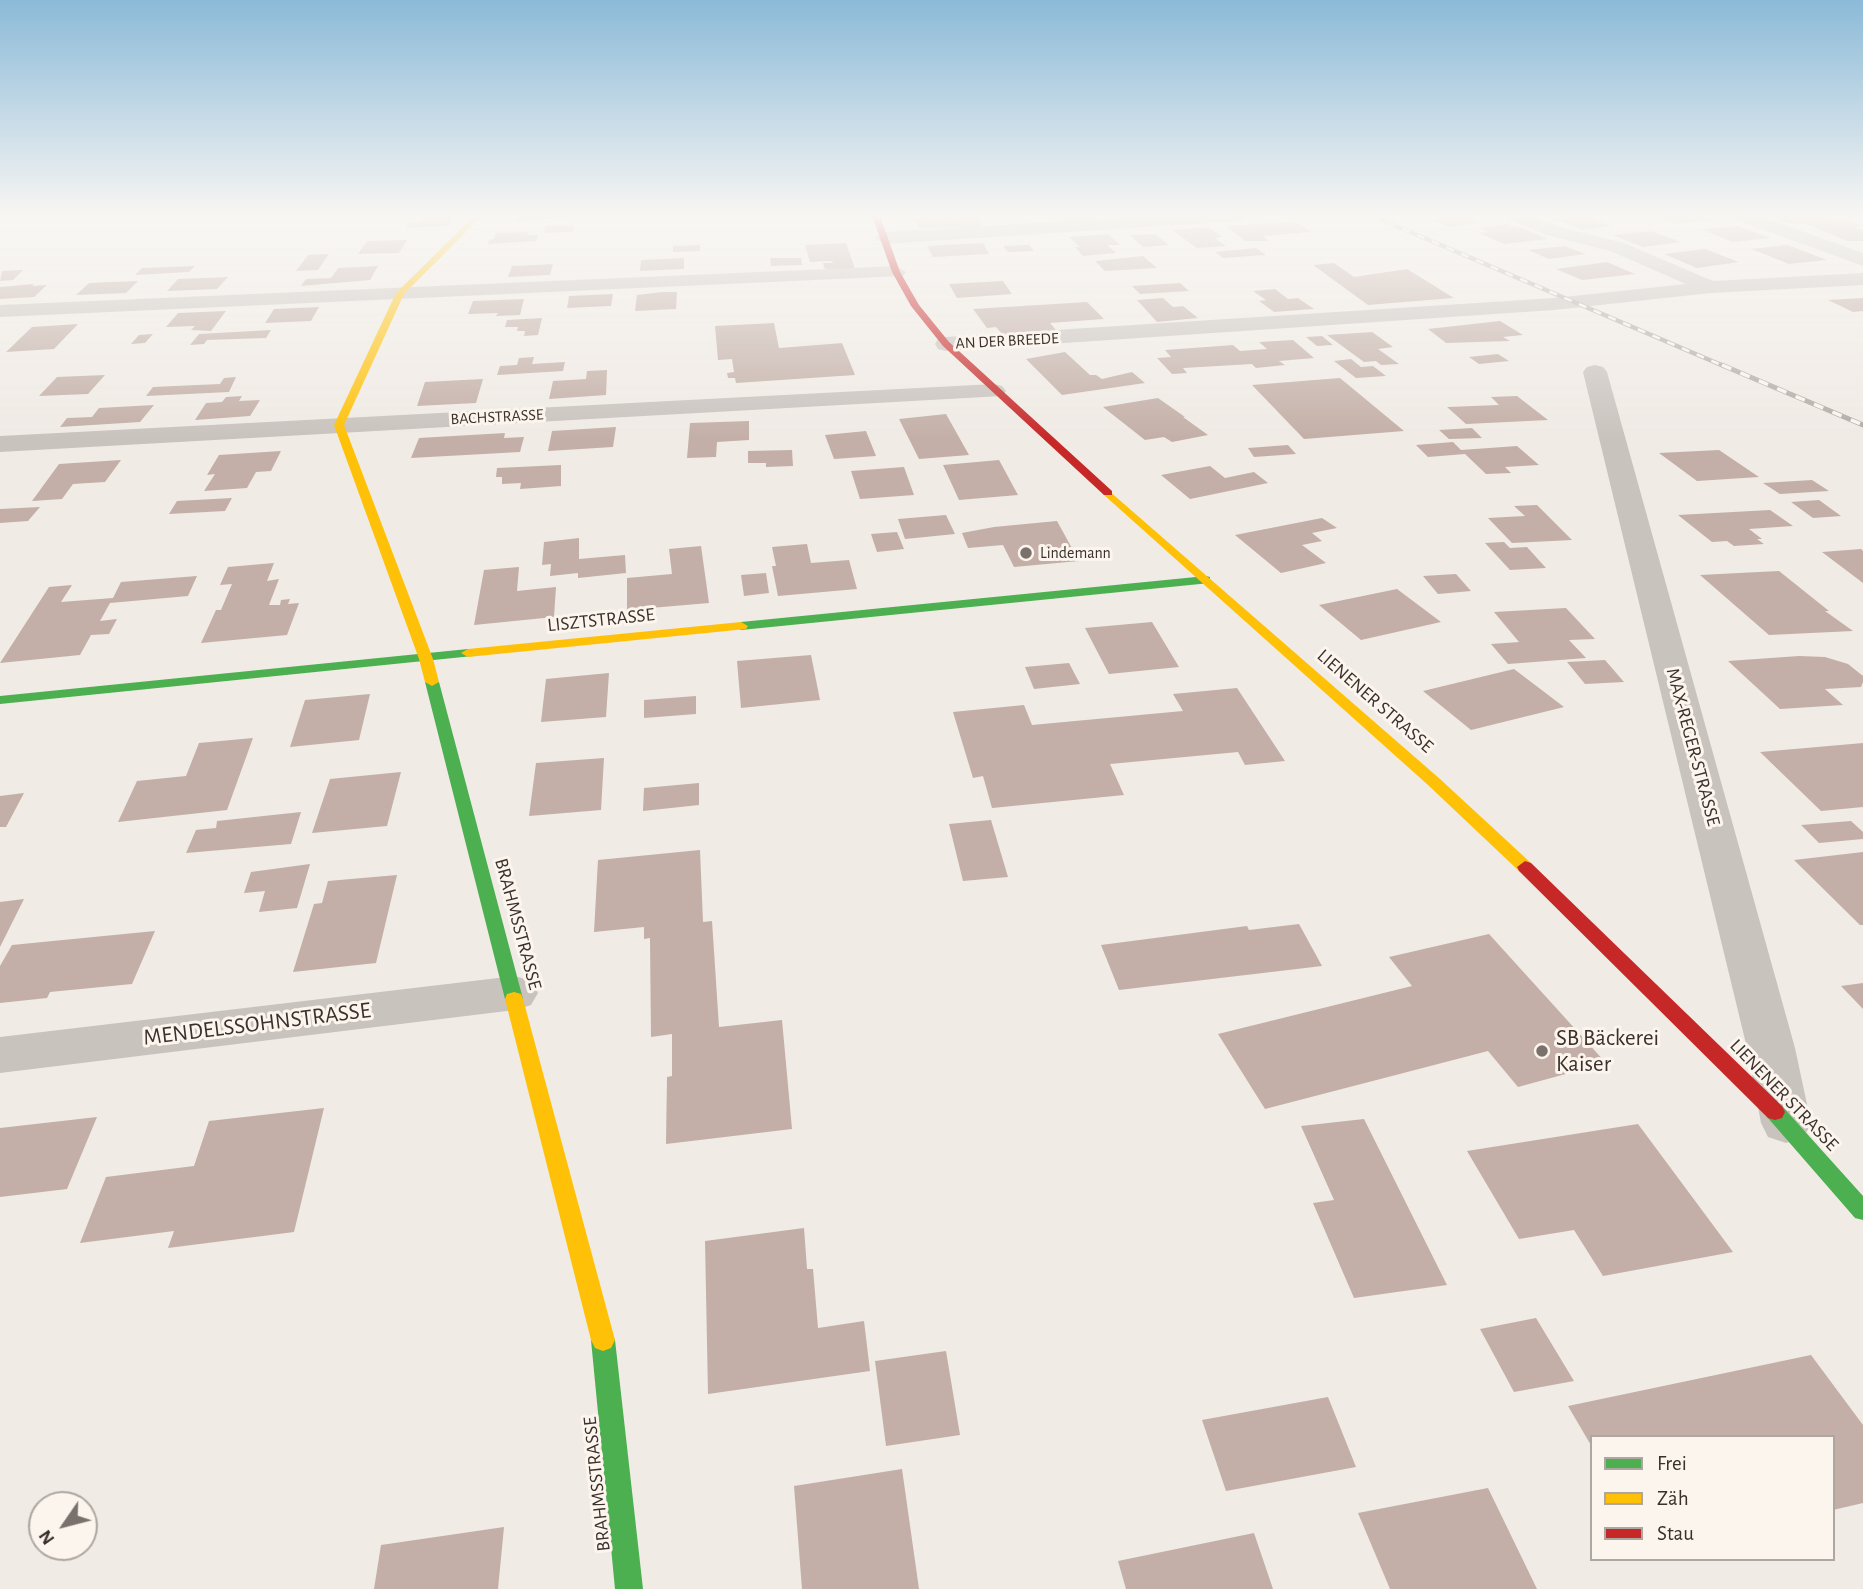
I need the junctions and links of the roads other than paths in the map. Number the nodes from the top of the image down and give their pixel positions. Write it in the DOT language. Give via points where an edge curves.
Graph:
graph roads {
  1 [pos="403,290"];
  2 [pos="467,290"];
  3 [pos="907,290"];
  4 [pos="1682,290"];
  5 [pos="400,293"];
  6 [pos="0,311"];
  7 [pos="946,344"];
  8 [pos="1595,372"];
  9 [pos="994,391"];
  10 [pos="339,425"];
  11 [pos="0,444"];
  12 [pos="1206,580"];
  13 [pos="426,659"];
  14 [pos="0,699"];
  15 [pos="514,993"];
  16 [pos="0,1055"];
  17 [pos="1786,1123"];
  18 [pos="1863,1211"];
  19 [pos="629,1589"];
  1 -- 5 [label="street"];
  2 -- 5 [label="street"];
  3 -- 7 [label="street, LIENENER STRASSE"];
  4 -- 7 [label="street, AN DER BREEDE" via="1554,304"];
  5 -- 6 [label="street"];
  5 -- 10 [label="street"];
  7 -- 9 [label="street, LIENENER STRASSE"];
  8 -- 17 [label="street, MAX-REGER-STRASSE" via="1768,1035"];
  9 -- 10 [label="street, BACHSTRASSE"];
  9 -- 12 [label="street, LIENENER STRASSE"];
  10 -- 11 [label="street, BACHSTRASSE"];
  10 -- 13 [label="street, BRAHMSSTRASSE"];
  12 -- 13 [label="street, LISZTSTRASSE"];
  12 -- 17 [label="street, LIENENER STRASSE" via="1559,899"];
  13 -- 14 [label="street, LISZTSTRASSE"];
  13 -- 15 [label="street, BRAHMSSTRASSE"];
  15 -- 16 [label="street, MENDELSSOHNSTRASSE"];
  15 -- 19 [label="street, BRAHMSSTRASSE" via="605,1350"];
  17 -- 18 [label="street, LIENENER STRASSE"];
}
